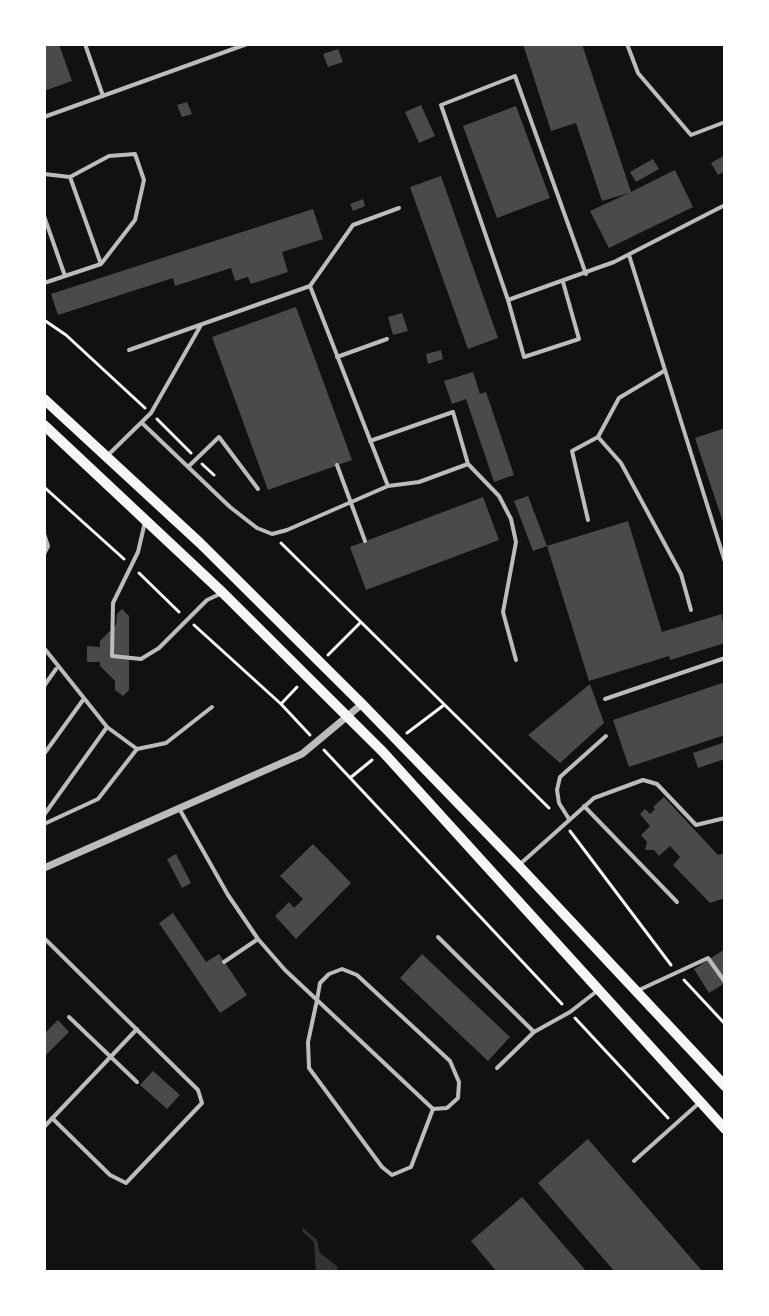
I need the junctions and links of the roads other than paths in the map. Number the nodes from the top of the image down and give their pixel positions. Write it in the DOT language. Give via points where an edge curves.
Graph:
graph roads {
  1 [pos="85,44"];
  2 [pos="247,44"];
  3 [pos="627,44"];
  4 [pos="103,96"];
  5 [pos="44,117"];
  6 [pos="725,122"];
  7 [pos="44,174"];
  8 [pos="70,177"];
  9 [pos="725,205"];
  10 [pos="399,208"];
  11 [pos="44,216"];
  12 [pos="725,234"];
  13 [pos="725,253"];
  14 [pos="629,255"];
  15 [pos="101,264"];
  16 [pos="586,274"];
  17 [pos="65,276"];
  18 [pos="563,282"];
  19 [pos="44,283"];
  20 [pos="310,286"];
  21 [pos="508,300"];
  22 [pos="203,323"];
  23 [pos="387,339"];
  24 [pos="129,350"];
  25 [pos="337,357"];
  26 [pos="664,371"];
  27 [pos="44,399"];
  28 [pos="142,423"];
  29 [pos="44,425"];
  30 [pos="598,437"];
  31 [pos="370,441"];
  32 [pos="107,456"];
  33 [pos="468,464"];
  34 [pos="337,465"];
  35 [pos="189,466"];
  36 [pos="388,486"];
  37 [pos="258,489"];
  38 [pos="350,502"];
  39 [pos="145,519"];
  40 [pos="588,520"];
  41 [pos="44,534"];
  42 [pos="365,541"];
  43 [pos="44,554"];
  44 [pos="725,562"];
  45 [pos="223,593"];
  46 [pos="691,610"];
  47 [pos="44,648"];
  48 [pos="725,658"];
  49 [pos="516,660"];
  50 [pos="57,668"];
  51 [pos="44,686"];
  52 [pos="605,699"];
  53 [pos="83,700"];
  54 [pos="362,704"];
  55 [pos="212,707"];
  56 [pos="348,717"];
  57 [pos="107,727"];
  58 [pos="606,736"];
  59 [pos="137,749"];
  60 [pos="44,754"];
  61 [pos="584,806"];
  62 [pos="180,810"];
  63 [pos="44,815"];
  64 [pos="725,818"];
  65 [pos="567,821"];
  66 [pos="44,824"];
  67 [pos="519,866"];
  68 [pos="44,868"];
  69 [pos="677,902"];
  70 [pos="438,937"];
  71 [pos="44,938"];
  72 [pos="258,939"];
  73 [pos="224,962"];
  74 [pos="725,982"];
  75 [pos="597,991"];
  76 [pos="637,991"];
  77 [pos="317,1000"];
  78 [pos="69,1017"];
  79 [pos="137,1029"];
  80 [pos="534,1032"];
  81 [pos="110,1056"];
  82 [pos="497,1068"];
  83 [pos="724,1081"];
  84 [pos="137,1082"];
  85 [pos="700,1102"];
  86 [pos="433,1109"];
  87 [pos="52,1118"];
  88 [pos="44,1127"];
  89 [pos="725,1129"];
  90 [pos="634,1161"];
  1 -- 4 [label="lane"];
  2 -- 4 [label="lane"];
  3 -- 6 [label="lane" via="638,73 691,135"];
  4 -- 5 [label="lane"];
  7 -- 8 [label="lane"];
  8 -- 15 [label="lane"];
  8 -- 15 [label="lane" via="109,156 135,154 144,180 135,220"];
  9 -- 14 [label="lane"];
  10 -- 20 [label="lane" via="353,225"];
  11 -- 17 [label="lane"];
  12 -- 13 [label="lane"];
  14 -- 16 [label="lane"];
  14 -- 26 [label="lane"];
  15 -- 17 [label="lane"];
  16 -- 18 [label="lane"];
  16 -- 21 [label="lane" via="515,76 441,105"];
  17 -- 19 [label="lane"];
  18 -- 21 [label="lane"];
  18 -- 21 [label="lane" via="579,339 524,357"];
  20 -- 22 [label="lane"];
  20 -- 25 [label="lane"];
  22 -- 24 [label="lane"];
  22 -- 28 [label="lane"];
  23 -- 25 [label="lane"];
  25 -- 31 [label="lane"];
  26 -- 30 [label="lane" via="619,398"];
  26 -- 44 [label="lane"];
  27 -- 32 [label="main road"];
  28 -- 32 [label="lane"];
  28 -- 35 [label="lane"];
  29 -- 39 [label="main road"];
  30 -- 40 [label="lane" via="572,451"];
  30 -- 46 [label="lane" via="621,463 681,574"];
  31 -- 33 [label="lane" via="453,412"];
  31 -- 36 [label="lane"];
  32 -- 54 [label="main road"];
  33 -- 36 [label="lane" via="419,482"];
  33 -- 49 [label="lane" via="499,496 511,519 516,542 503,612"];
  34 -- 38 [label="lane"];
  35 -- 37 [label="lane" via="219,437"];
  35 -- 38 [label="lane" via="230,507 272,534"];
  36 -- 38 [label="lane"];
  38 -- 42 [label="lane"];
  39 -- 45 [label="main road"];
  39 -- 45 [label="lane" via="132,567 113,603 112,656 141,659 207,600"];
  41 -- 43 [label="lane"];
  45 -- 56 [label="main road"];
  47 -- 50 [label="lane"];
  48 -- 52 [label="lane"];
  50 -- 51 [label="lane"];
  50 -- 53 [label="lane"];
  53 -- 57 [label="lane"];
  53 -- 60 [label="lane"];
  54 -- 56 [label="street"];
  54 -- 67 [label="main road"];
  55 -- 59 [label="lane" via="166,743"];
  56 -- 62 [label="street" via="302,754"];
  56 -- 75 [label="main road"];
  57 -- 59 [label="lane"];
  57 -- 63 [label="lane"];
  58 -- 65 [label="lane" via="560,777 559,803"];
  59 -- 66 [label="lane" via="98,799"];
  61 -- 64 [label="lane" via="643,780 657,784 696,825"];
  61 -- 65 [label="lane"];
  61 -- 69 [label="lane"];
  62 -- 68 [label="street"];
  62 -- 72 [label="lane"];
  65 -- 67 [label="lane"];
  67 -- 76 [label="main road"];
  70 -- 80 [label="lane"];
  71 -- 79 [label="lane"];
  72 -- 73 [label="lane"];
  72 -- 77 [label="lane"];
  74 -- 76 [label="lane" via="708,958"];
  75 -- 80 [label="lane"];
  75 -- 85 [label="main road"];
  76 -- 83 [label="main road"];
  77 -- 86 [label="lane"];
  77 -- 86 [label="lane" via="320,983 329,974 342,969 357,975 450,1061 459,1082 458,1098 447,1108"];
  77 -- 86 [label="lane" via="308,1042 309,1068 392,1175 411,1167"];
  78 -- 81 [label="lane"];
  79 -- 81 [label="lane"];
  79 -- 87 [label="lane" via="198,1090 202,1103 147,1162 126,1183 110,1175"];
  80 -- 82 [label="lane"];
  81 -- 84 [label="lane"];
  81 -- 87 [label="lane"];
  85 -- 89 [label="main road"];
  85 -- 90 [label="lane"];
  87 -- 88 [label="lane"];
}
